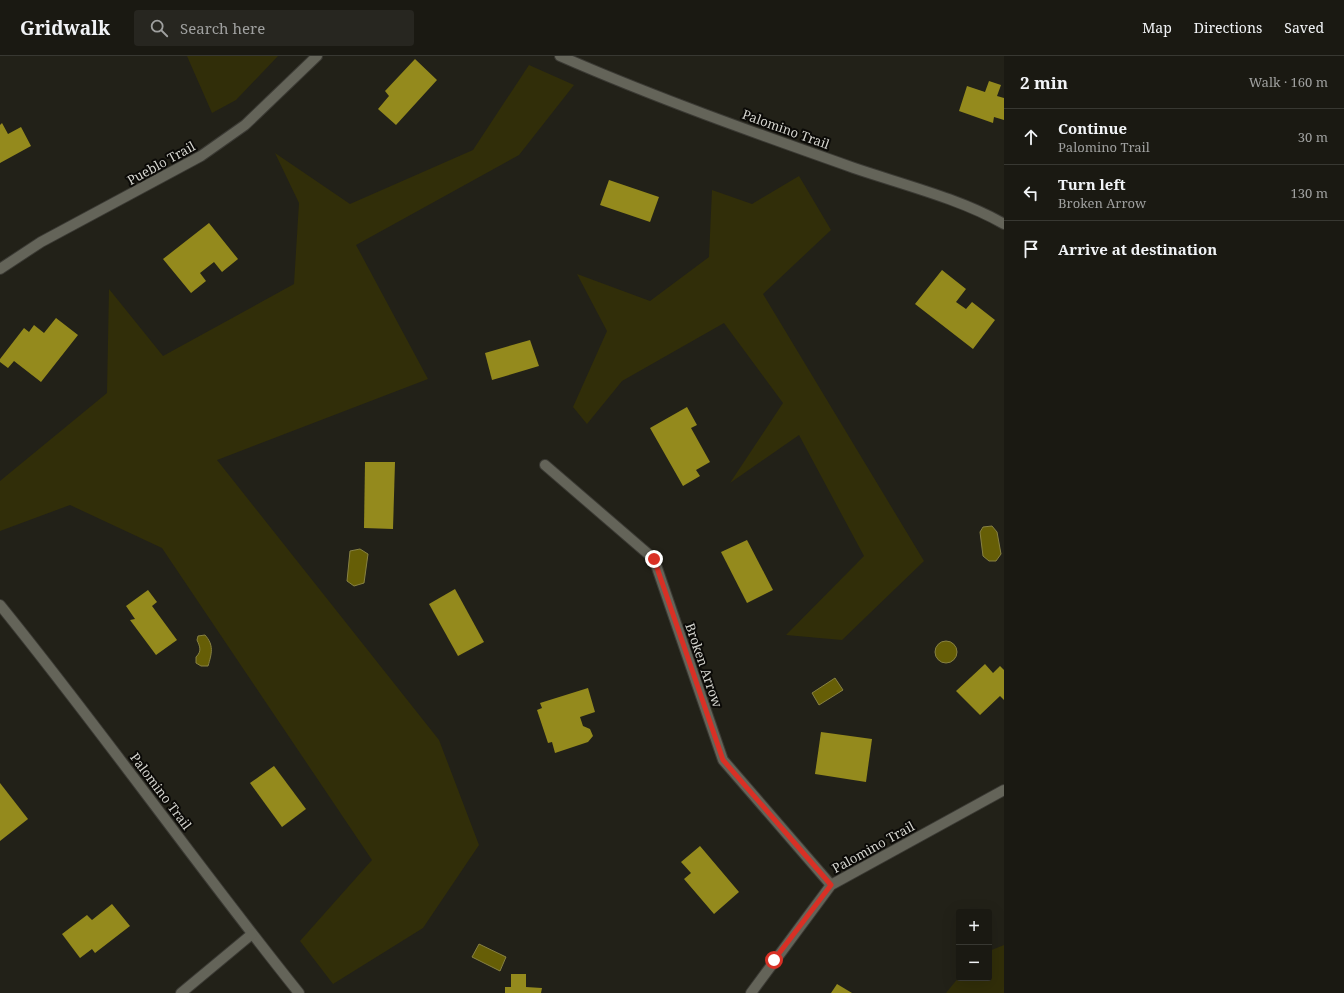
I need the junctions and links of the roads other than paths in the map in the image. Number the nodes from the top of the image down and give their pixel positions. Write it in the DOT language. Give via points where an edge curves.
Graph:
graph roads {
  1 [pos="318,56"];
  2 [pos="560,56"];
  3 [pos="1004,224"];
  4 [pos="0,269"];
  5 [pos="545,465"];
  6 [pos="0,605"];
  7 [pos="1004,790"];
  8 [pos="831,885"];
  9 [pos="252,934"];
  10 [pos="181,993"];
  11 [pos="300,993"];
  12 [pos="751,993"];
  1 -- 4 [label="street, Pueblo Trail" via="245,124 201,156 42,242"];
  2 -- 3 [label="street, Palomino Trail" via="666,100 939,197"];
  5 -- 8 [label="street, Broken Arrow" via="654,559 723,760"];
  6 -- 9 [label="street, Palomino Trail" via="66,687"];
  7 -- 8 [label="street, Palomino Trail"];
  8 -- 12 [label="street, Palomino Trail"];
  9 -- 10 [label="street"];
  9 -- 11 [label="street, Palomino Trail"];
}
